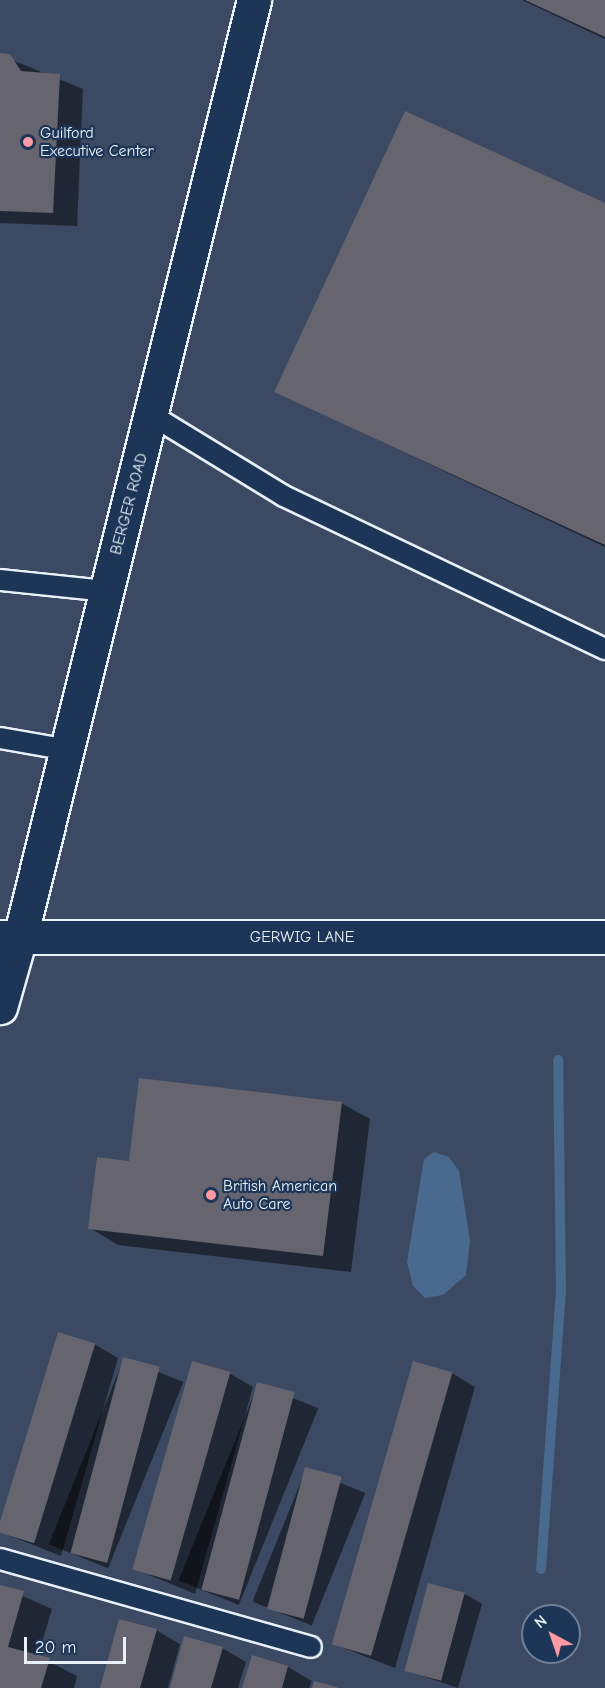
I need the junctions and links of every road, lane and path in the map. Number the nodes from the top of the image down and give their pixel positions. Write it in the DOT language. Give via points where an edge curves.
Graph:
graph roads {
  1 [pos="254,0"];
  2 [pos="153,417"];
  3 [pos="0,580"];
  4 [pos="107,591"];
  5 [pos="605,649"];
  6 [pos="0,738"];
  7 [pos="68,750"];
  8 [pos="10,937"];
  9 [pos="605,937"];
  10 [pos="0,1007"];
  11 [pos="0,1559"];
  12 [pos="311,1647"];
  1 -- 2 [label="street, BERGER ROAD"];
  2 -- 4 [label="street, BERGER ROAD"];
  2 -- 5 [label="lane" via="284,496"];
  3 -- 4 [label="lane"];
  4 -- 7 [label="street, BERGER ROAD"];
  6 -- 7 [label="lane"];
  7 -- 8 [label="street, BERGER ROAD"];
  8 -- 9 [label="street, GERWIG LANE"];
  8 -- 10 [label="street, BERGER ROAD"];
  11 -- 12 [label="lane"];
}
